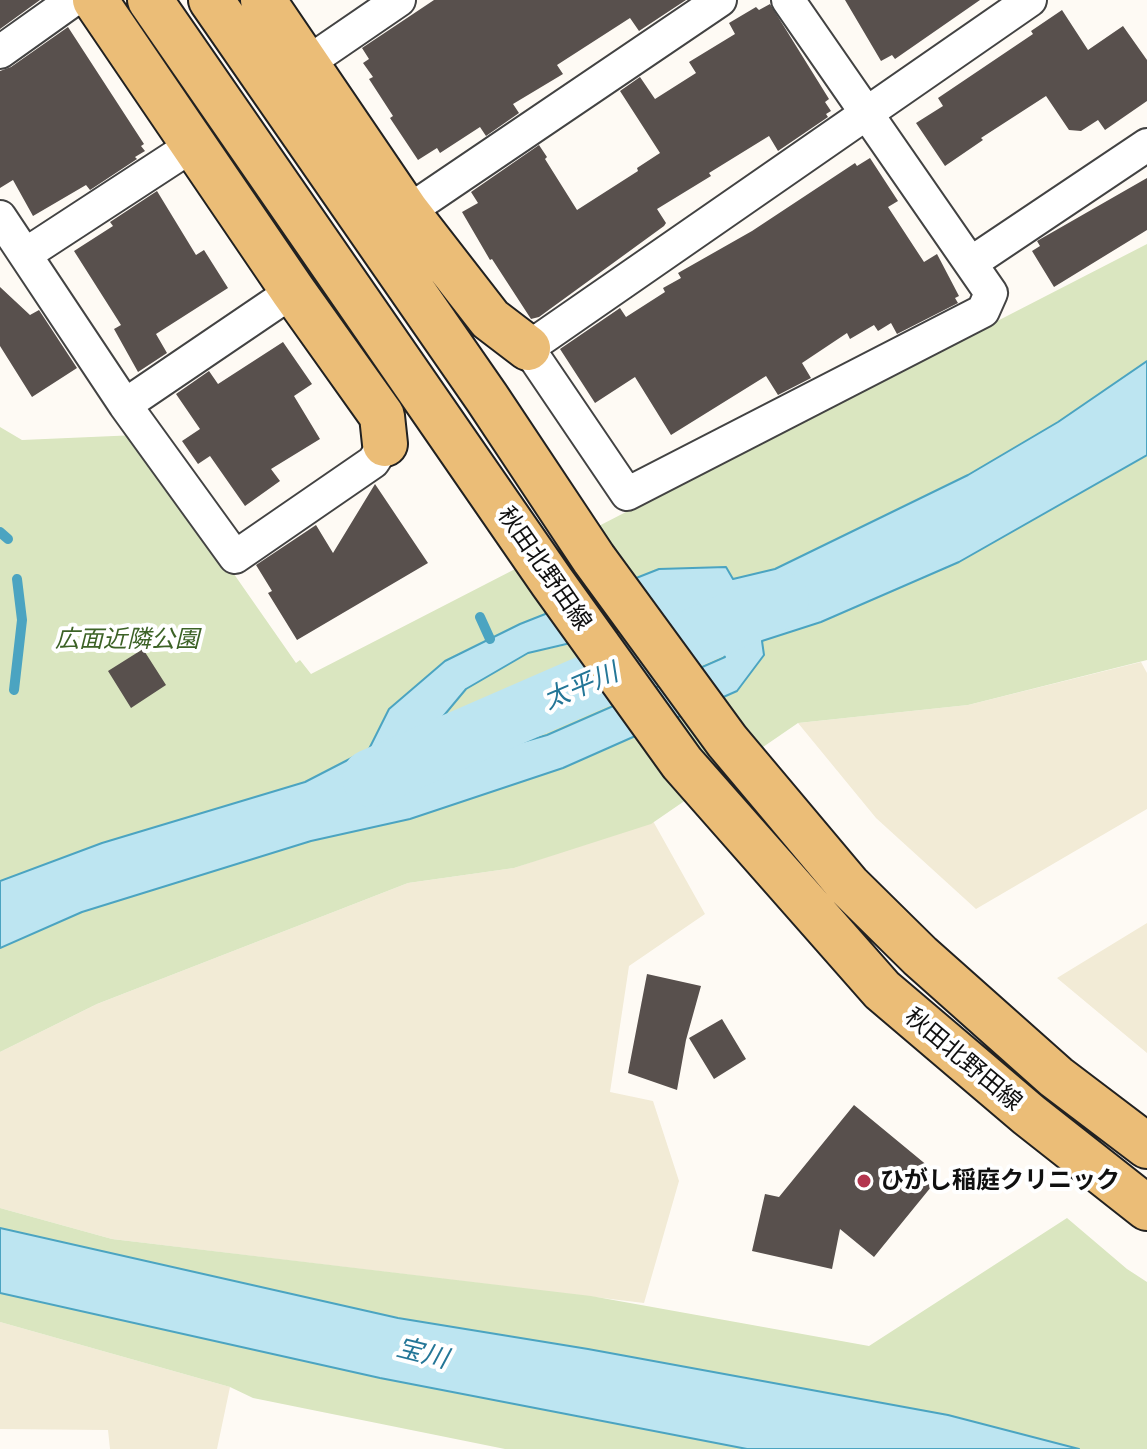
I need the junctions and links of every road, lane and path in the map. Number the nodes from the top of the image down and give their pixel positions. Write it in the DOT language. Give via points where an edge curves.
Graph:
graph roads {
  1 [pos="73,0"];
  2 [pos="95,0"];
  3 [pos="150,0"];
  4 [pos="211,0"];
  5 [pos="263,0"];
  6 [pos="399,0"];
  7 [pos="720,0"];
  8 [pos="788,0"];
  9 [pos="1030,0"];
  10 [pos="0,52"];
  11 [pos="307,63"];
  12 [pos="867,113"];
  13 [pos="193,145"];
  14 [pos="1147,145"];
  15 [pos="407,212"];
  16 [pos="0,217"];
  17 [pos="26,254"];
  18 [pos="971,263"];
  19 [pos="293,291"];
  20 [pos="528,348"];
  21 [pos="125,405"];
  22 [pos="385,444"];
  23 [pos="1147,1146"];
  24 [pos="1147,1208"];
  1 -- 10 [label="street"];
  2 -- 13 [label="main road"];
  3 -- 24 [label="main road, 秋田北野田線" via="682,763 882,990"];
  4 -- 23 [label="main road, 秋田北野田線" via="594,559 727,741 848,885 920,956 1056,1077"];
  5 -- 11 [label="main road"];
  6 -- 11 [label="street"];
  7 -- 15 [label="street"];
  8 -- 12 [label="street"];
  9 -- 12 [label="street"];
  11 -- 15 [label="main road"];
  12 -- 18 [label="street"];
  12 -- 20 [label="street"];
  13 -- 17 [label="street"];
  13 -- 19 [label="main road"];
  14 -- 18 [label="street"];
  15 -- 20 [label="main road" via="490,319"];
  16 -- 17 [label="street"];
  17 -- 21 [label="street"];
  18 -- 20 [label="street" via="991,293 983,311 627,494"];
  19 -- 21 [label="street"];
  19 -- 22 [label="main road" via="382,416"];
  21 -- 22 [label="street" via="235,557 373,462"];
}
